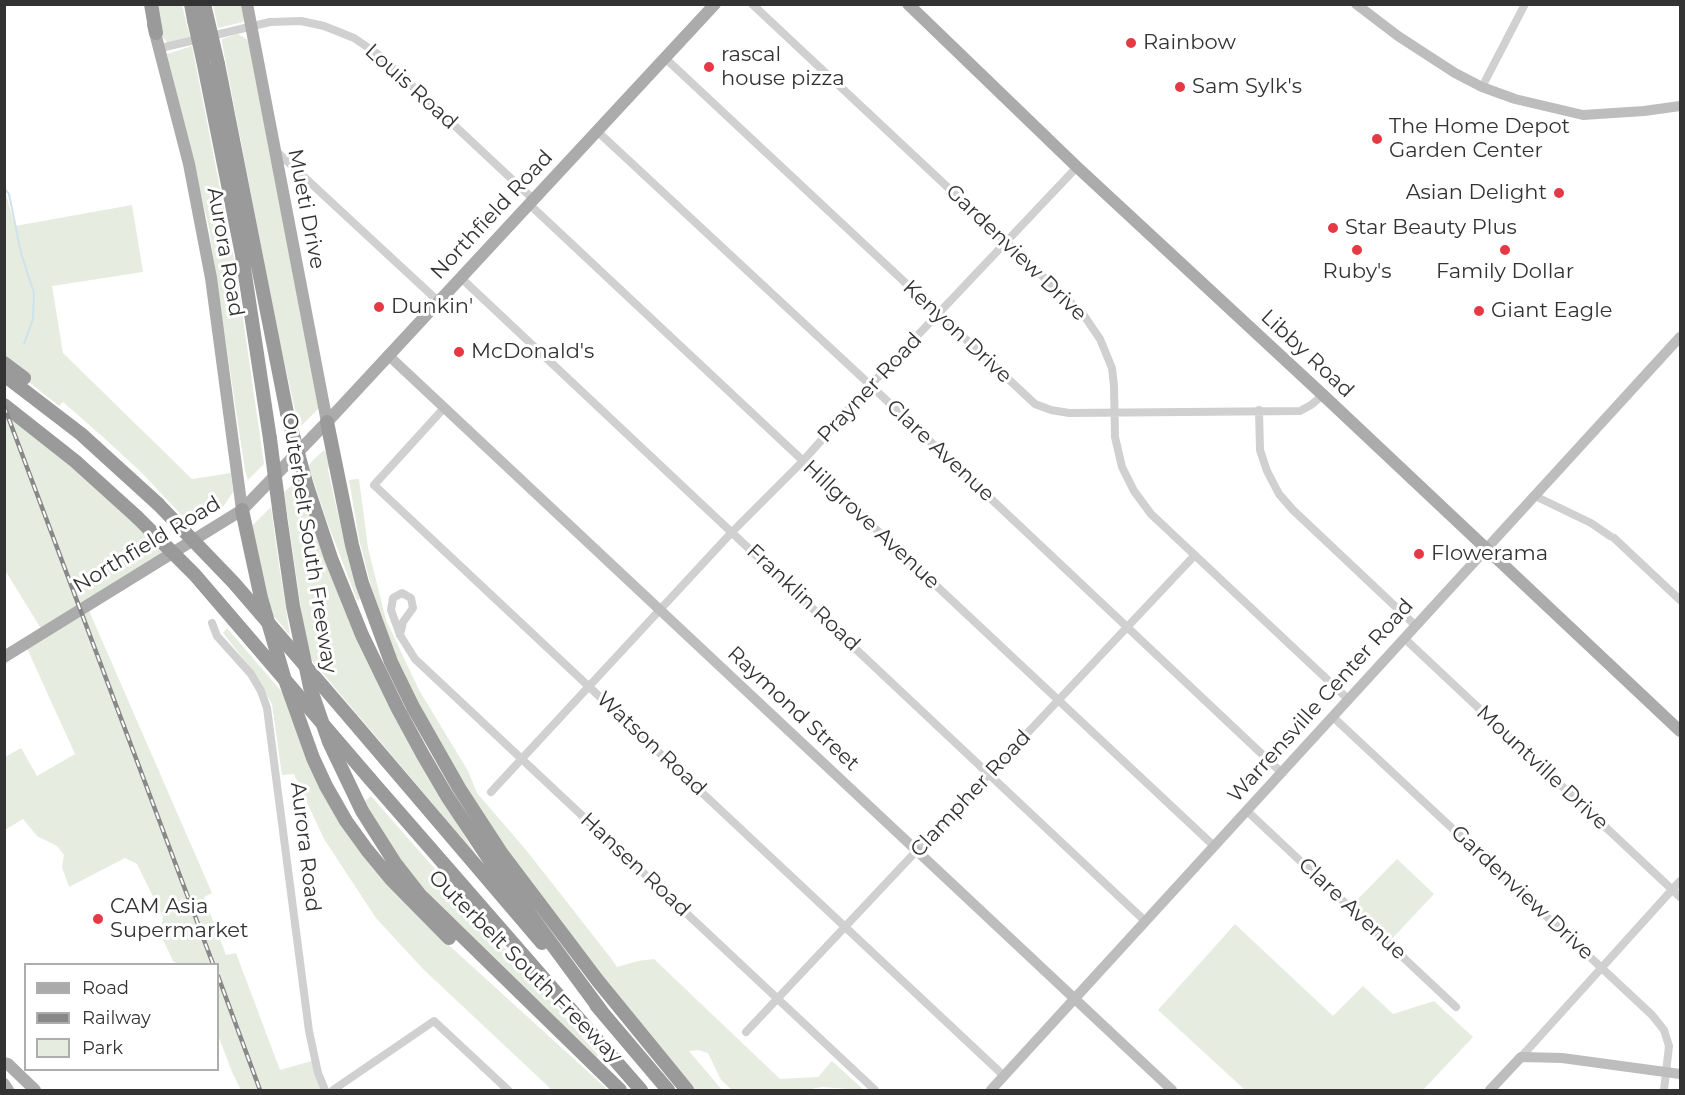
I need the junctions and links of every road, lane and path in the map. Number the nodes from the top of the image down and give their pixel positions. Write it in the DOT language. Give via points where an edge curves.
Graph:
graph roads {
  1 [pos="146,4"];
  2 [pos="151,4"];
  3 [pos="190,4"];
  4 [pos="247,4"];
  5 [pos="715,4"];
  6 [pos="752,4"];
  7 [pos="908,4"];
  8 [pos="1356,4"];
  9 [pos="1525,4"];
  10 [pos="205,6"];
  11 [pos="251,25"];
  12 [pos="156,33"];
  13 [pos="161,48"];
  14 [pos="665,58"];
  15 [pos="1482,87"];
  16 [pos="1680,106"];
  17 [pos="597,131"];
  18 [pos="275,150"];
  19 [pos="1077,167"];
  20 [pos="531,202"];
  21 [pos="1006,242"];
  22 [pos="460,277"];
  23 [pos="438,301"];
  24 [pos="938,314"];
  25 [pos="1680,337"];
  26 [pos="387,356"];
  27 [pos="4,363"];
  28 [pos="4,375"];
  29 [pos="871,385"];
  30 [pos="1323,395"];
  31 [pos="4,405"];
  32 [pos="444,408"];
  33 [pos="1259,410"];
  34 [pos="1114,412"];
  35 [pos="327,422"];
  36 [pos="81,434"];
  37 [pos="803,461"];
  38 [pos="1535,496"];
  39 [pos="242,510"];
  40 [pos="732,532"];
  41 [pos="1487,550"];
  42 [pos="1195,555"];
  43 [pos="1680,600"];
  44 [pos="660,611"];
  45 [pos="212,623"];
  46 [pos="1416,626"];
  47 [pos="1127,627"];
  48 [pos="400,635"];
  49 [pos="1404,638"];
  50 [pos="4,657"];
  51 [pos="590,687"];
  52 [pos="1059,700"];
  53 [pos="1349,700"];
  54 [pos="1333,717"];
  55 [pos="1680,731"];
  56 [pos="522,759"];
  57 [pos="1282,773"];
  58 [pos="989,774"];
  59 [pos="491,792"];
  60 [pos="1247,811"];
  61 [pos="1214,846"];
  62 [pos="916,852"];
  63 [pos="1680,881"];
  64 [pos="1673,890"];
  65 [pos="1680,897"];
  66 [pos="1145,921"];
  67 [pos="846,925"];
  68 [pos="1601,967"];
  69 [pos="500,974"];
  70 [pos="777,999"];
  71 [pos="1074,999"];
  72 [pos="1456,1007"];
  73 [pos="602,1012"];
  74 [pos="746,1032"];
  75 [pos="1521,1057"];
  76 [pos="4,1063"];
  77 [pos="1666,1072"];
  78 [pos="1680,1074"];
  79 [pos="1004,1076"];
  80 [pos="4,1084"];
  81 [pos="9,1090"];
  82 [pos="34,1090"];
  83 [pos="326,1090"];
  84 [pos="333,1090"];
  85 [pos="508,1090"];
  86 [pos="620,1090"];
  87 [pos="641,1090"];
  88 [pos="668,1090"];
  89 [pos="687,1090"];
  90 [pos="876,1090"];
  91 [pos="991,1090"];
  92 [pos="1172,1090"];
  93 [pos="1490,1090"];
  94 [pos="1664,1090"];
  1 -- 12 [label="main road, Aurora Road"];
  2 -- 12 [label="highway"];
  3 -- 69 [label="highway, Outerbelt South Freeway, bridge" via="240,245 293,606 323,726 372,829 407,879"];
  4 -- 11 [label="main road, Mueti Drive"];
  5 -- 14 [label="main road, Northfield Road"];
  6 -- 21 [label="street, Gardenview Drive"];
  7 -- 19 [label="main road, Libby Road"];
  8 -- 15 [label="street" via="1447,68"];
  9 -- 15 [label="street"];
  10 -- 73 [label="highway, Outerbelt South Freeway, bridge" via="287,414 307,486 358,627 393,701 474,838"];
  11 -- 13 [label="street, Louis Road"];
  11 -- 18 [label="main road, Mueti Drive"];
  11 -- 20 [label="street, Louis Road" via="301,21 354,38 379,55"];
  12 -- 13 [label="main road, Aurora Road"];
  13 -- 39 [label="main road, Aurora Road" via="211,278"];
  14 -- 17 [label="main road, Northfield Road"];
  14 -- 24 [label="street, Kenyon Drive"];
  15 -- 16 [label="street" via="1583,115"];
  17 -- 20 [label="main road, Northfield Road"];
  17 -- 29 [label="street, Clare Avenue"];
  18 -- 23 [label="street"];
  18 -- 35 [label="main road, Mueti Drive"];
  19 -- 21 [label="street, Prayner Road"];
  19 -- 30 [label="main road, Libby Road"];
  20 -- 22 [label="main road, Northfield Road"];
  20 -- 37 [label="street, Hillgrove Avenue"];
  21 -- 24 [label="street, Prayner Road"];
  21 -- 34 [label="street, Gardenview Drive" via="1093,326 1112,368"];
  22 -- 23 [label="main road, Northfield Road"];
  22 -- 40 [label="street, Franklin Road"];
  23 -- 26 [label="main road, Northfield Road"];
  24 -- 29 [label="street, Prayner Road"];
  24 -- 34 [label="street, Kenyon Drive" via="1035,404 1069,413"];
  25 -- 38 [label="street, Warrensville Center Road"];
  26 -- 32 [label="street, Raymond Street"];
  26 -- 35 [label="main road, Northfield Road"];
  27 -- 36 [label="highway" via="59,406"];
  28 -- 36 [label="highway"];
  29 -- 37 [label="street, Prayner Road"];
  29 -- 47 [label="street, Clare Avenue"];
  30 -- 33 [label="street, Kenyon Drive" via="1300,411"];
  30 -- 41 [label="main road, Libby Road"];
  31 -- 87 [label="highway, Outerbelt South Freeway, bridge" via="61,449 137,517 210,592"];
  32 -- 44 [label="street, Raymond Street"];
  32 -- 51 [label="street, Watson Road" via="374,485"];
  33 -- 34 [label="street, Kenyon Drive"];
  33 -- 46 [label="street" via="1260,450 1279,494"];
  34 -- 42 [label="street, Gardenview Drive" via="1118,453 1134,492 1151,514"];
  35 -- 39 [label="main road, Northfield Road"];
  35 -- 89 [label="highway" via="362,583 391,662 413,707 502,854"];
  36 -- 73 [label="highway, Outerbelt South Freeway, bridge" via="158,504 234,583"];
  37 -- 40 [label="street, Prayner Road"];
  37 -- 52 [label="street, Hillgrove Avenue"];
  38 -- 41 [label="street, Warrensville Center Road"];
  38 -- 43 [label="street" via="1612,537"];
  39 -- 50 [label="main road, Northfield Road"];
  39 -- 69 [label="highway" via="261,598 284,677 326,786 351,828 391,879 452,941"];
  40 -- 44 [label="street, Prayner Road"];
  40 -- 58 [label="street, Franklin Road"];
  41 -- 46 [label="street, Warrensville Center Road"];
  41 -- 55 [label="main road, Libby Road"];
  42 -- 47 [label="street, Clampher Road"];
  42 -- 53 [label="street, Gardenview Drive"];
  44 -- 51 [label="street, Prayner Road"];
  44 -- 62 [label="street, Raymond Street"];
  45 -- 83 [label="street, Aurora Road" via="217,636 251,674 267,708 309,1031"];
  46 -- 49 [label="street, Warrensville Center Road"];
  47 -- 52 [label="street, Clampher Road"];
  47 -- 57 [label="street, Clare Avenue"];
  48 -- 48 [label="street, Hansen Road" via="391,603 402,593 411,598 413,608"];
  48 -- 56 [label="street, Hansen Road" via="415,658"];
  49 -- 53 [label="street, Warrensville Center Road"];
  49 -- 64 [label="street, Mountville Drive"];
  51 -- 56 [label="street, Prayner Road"];
  51 -- 67 [label="street, Watson Road"];
  52 -- 58 [label="street, Clampher Road"];
  52 -- 61 [label="street, Hillgrove Avenue"];
  53 -- 54 [label="street, Warrensville Center Road"];
  54 -- 57 [label="street, Warrensville Center Road"];
  54 -- 68 [label="street, Gardenview Drive"];
  56 -- 59 [label="street, Prayner Road"];
  56 -- 70 [label="street, Hansen Road"];
  57 -- 60 [label="street, Warrensville Center Road"];
  58 -- 62 [label="street, Clampher Road"];
  58 -- 66 [label="street, Franklin Road"];
  60 -- 61 [label="street, Warrensville Center Road"];
  60 -- 72 [label="street, Clare Avenue"];
  61 -- 66 [label="street, Warrensville Center Road"];
  62 -- 67 [label="street, Clampher Road"];
  62 -- 71 [label="street, Raymond Street"];
  63 -- 64 [label="street"];
  64 -- 65 [label="street, Mountville Drive"];
  64 -- 68 [label="street"];
  66 -- 71 [label="street, Warrensville Center Road"];
  67 -- 70 [label="street, Clampher Road"];
  67 -- 79 [label="street, Watson Road"];
  68 -- 75 [label="street"];
  68 -- 77 [label="street, Gardenview Drive" via="1664,1030 1669,1046"];
  69 -- 86 [label="highway, Outerbelt South Freeway"];
  70 -- 74 [label="street, Clampher Road"];
  70 -- 90 [label="street, Hansen Road"];
  71 -- 79 [label="street, Warrensville Center Road"];
  71 -- 92 [label="street, Raymond Street"];
  73 -- 88 [label="highway, Outerbelt South Freeway"];
  75 -- 77 [label="street" via="1562,1058"];
  75 -- 93 [label="street"];
  76 -- 82 [label="main road"];
  77 -- 78 [label="street"];
  77 -- 94 [label="street, Gardenview Drive"];
  79 -- 91 [label="street, Warrensville Center Road"];
  80 -- 81 [label="main road"];
  84 -- 85 [label="street" via="434,1021"];
}
